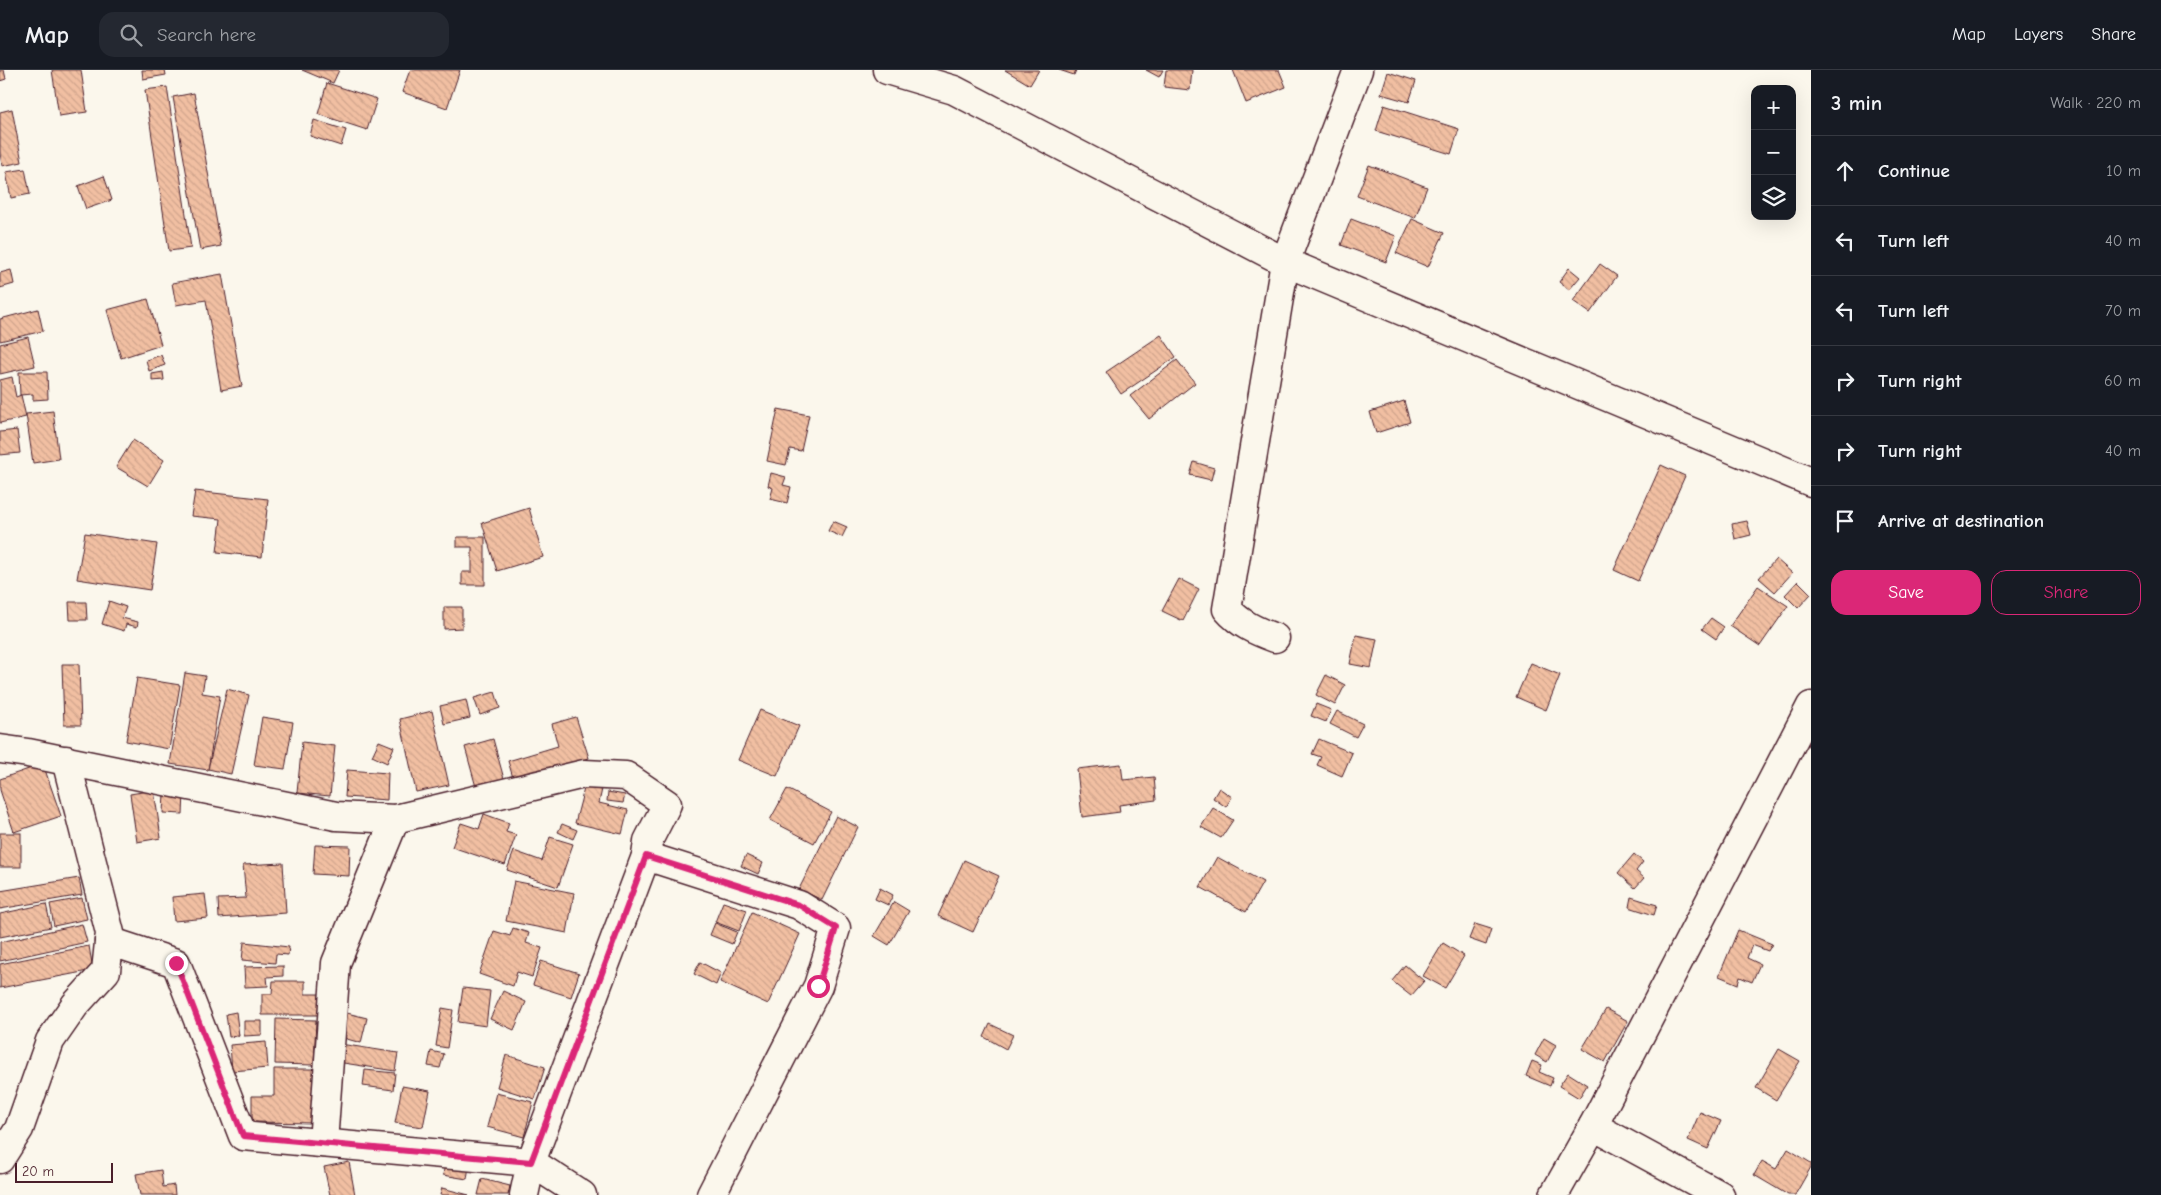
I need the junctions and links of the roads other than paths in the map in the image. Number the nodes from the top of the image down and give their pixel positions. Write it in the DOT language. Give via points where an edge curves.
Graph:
graph roads {
  1 [pos="887,70"];
  2 [pos="1358,70"];
  3 [pos="1285,262"];
  4 [pos="1811,482"];
  5 [pos="1275,638"];
  6 [pos="1811,706"];
  7 [pos="0,749"];
  8 [pos="66,760"];
  9 [pos="395,819"];
  10 [pos="646,856"];
  11 [pos="109,942"];
  12 [pos="1593,1126"];
  13 [pos="323,1143"];
  14 [pos="0,1159"];
  15 [pos="531,1162"];
  16 [pos="524,1195"];
  17 [pos="582,1195"];
  18 [pos="711,1195"];
  19 [pos="1554,1195"];
  20 [pos="1720,1195"];
  1 -- 3 [label="street" via="954,90"];
  2 -- 3 [label="street"];
  3 -- 4 [label="street"];
  3 -- 5 [label="street" via="1227,609 1234,618 1253,630"];
  6 -- 12 [label="street"];
  7 -- 8 [label="street"];
  8 -- 9 [label="street" via="336,816"];
  8 -- 11 [label="street" via="110,933"];
  9 -- 10 [label="street" via="584,774 626,776 666,804 648,841"];
  9 -- 13 [label="street" via="336,962"];
  10 -- 15 [label="street"];
  10 -- 18 [label="street" via="799,905 836,928 818,986"];
  11 -- 13 [label="street" via="176,963 243,1136"];
  11 -- 14 [label="street" via="106,971 75,1005 50,1041 20,1129"];
  12 -- 19 [label="street"];
  12 -- 20 [label="street"];
  13 -- 15 [label="street"];
  15 -- 16 [label="street"];
  15 -- 17 [label="street"];
}
